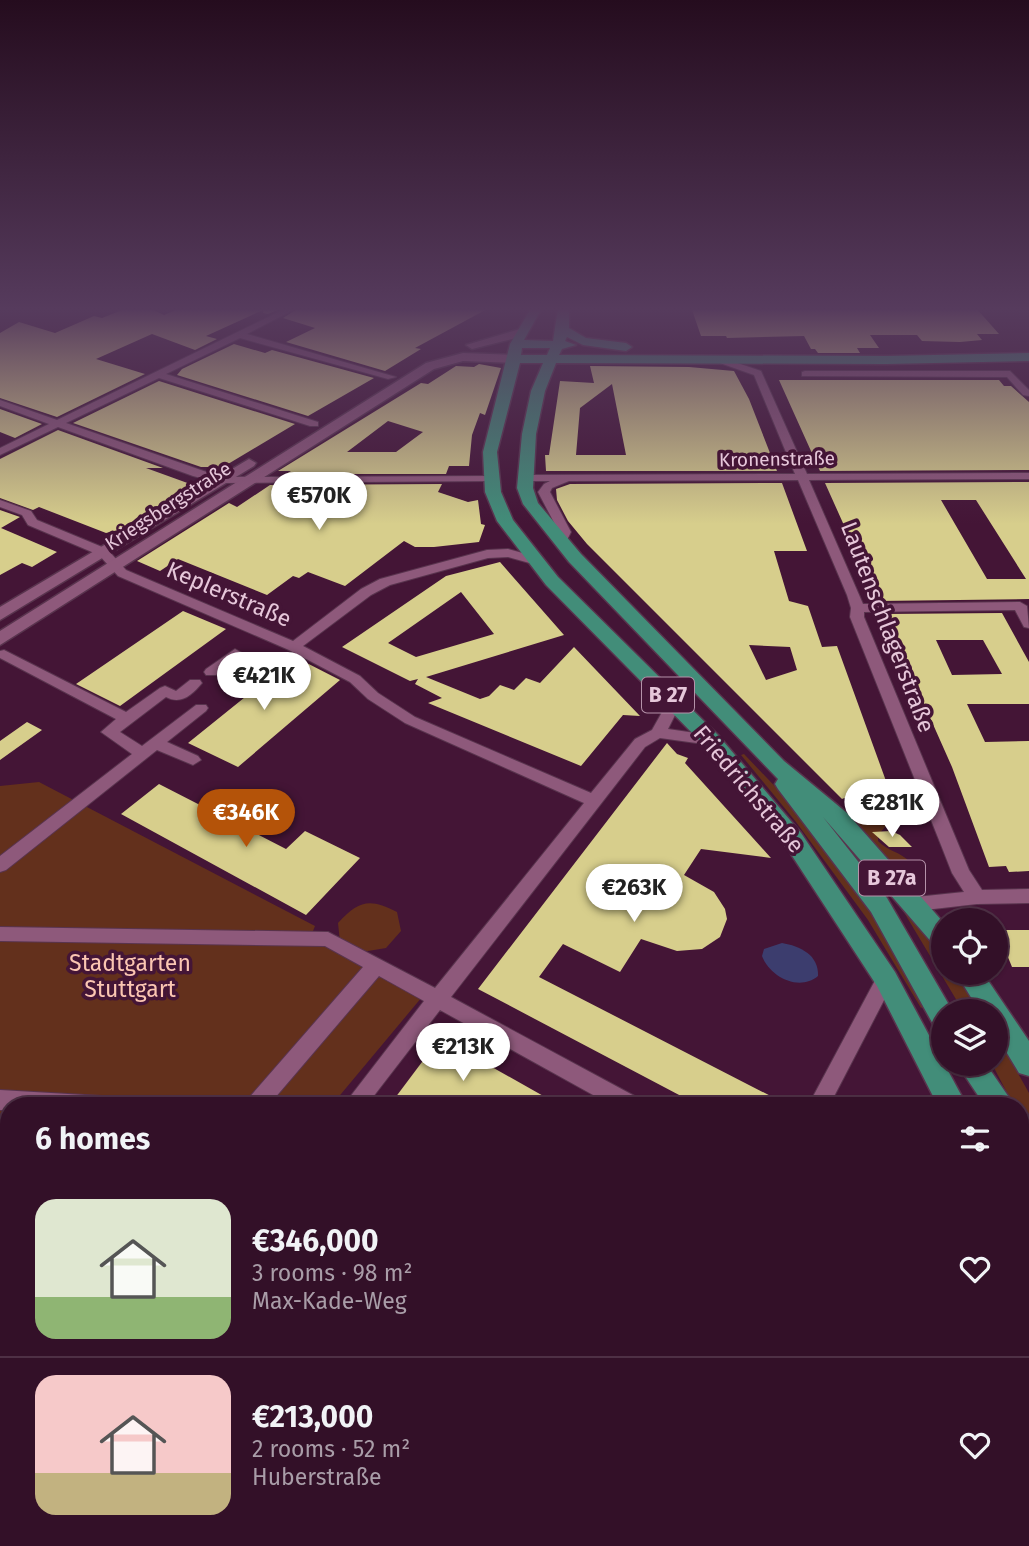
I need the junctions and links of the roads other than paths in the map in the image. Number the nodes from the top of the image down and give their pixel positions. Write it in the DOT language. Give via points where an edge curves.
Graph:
graph roads {
  1 [pos="144,380"];
  2 [pos="176,380"];
  3 [pos="386,380"];
  4 [pos="407,380"];
  5 [pos="522,380"];
  6 [pos="543,380"];
  7 [pos="761,380"];
  8 [pos="1015,380"];
  9 [pos="1029,393"];
  10 [pos="0,403"];
  11 [pos="57,423"];
  12 [pos="314,424"];
  13 [pos="0,452"];
  14 [pos="489,463"];
  15 [pos="803,476"];
  16 [pos="1029,476"];
  17 [pos="525,478"];
  18 [pos="568,478"];
  19 [pos="490,479"];
  20 [pos="220,480"];
  21 [pos="246,481"];
  22 [pos="0,503"];
  23 [pos="512,533"];
  24 [pos="557,535"];
  25 [pos="488,554"];
  26 [pos="109,559"];
  27 [pos="534,560"];
  28 [pos="858,608"];
  29 [pos="0,615"];
  30 [pos="1029,624"];
  31 [pos="2,646"];
  32 [pos="294,647"];
  33 [pos="235,653"];
  34 [pos="211,672"];
  35 [pos="195,683"];
  36 [pos="166,692"];
  37 [pos="675,701"];
  38 [pos="127,719"];
  39 [pos="658,733"];
  40 [pos="712,740"];
  41 [pos="151,749"];
  42 [pos="193,760"];
  43 [pos="777,766"];
  44 [pos="594,801"];
  45 [pos="0,865"];
  46 [pos="1029,896"];
  47 [pos="977,897"];
  48 [pos="916,904"];
  49 [pos="931,923"];
  50 [pos="0,934"];
  51 [pos="376,966"];
  52 [pos="886,979"];
  53 [pos="437,999"];
  54 [pos="932,999"];
  55 [pos="1008,1026"];
  56 [pos="1029,1064"];
  57 [pos="979,1076"];
  58 [pos="263,1097"];
  59 [pos="360,1097"];
  60 [pos="617,1097"];
  61 [pos="823,1097"];
  62 [pos="948,1097"];
  63 [pos="994,1097"];
  1 -- 11 [label="street"];
  2 -- 12 [label="street"];
  3 -- 12 [label="main road, Kriegsbergstraße"];
  4 -- 21 [label="main road, Kriegsbergstraße"];
  5 -- 14 [label="main road, Friedrichstraße / B 27"];
  6 -- 17 [label="main road, Friedrichstraße / B 27" via="533,411"];
  7 -- 15 [label="street, Lautenschlagerstraße"];
  8 -- 9 [label="street"];
  10 -- 11 [label="street"];
  11 -- 13 [label="street"];
  11 -- 20 [label="street"];
  12 -- 20 [label="main road, Kriegsbergstraße"];
  14 -- 17 [label="main road"];
  14 -- 19 [label="main road, Friedrichstraße / B 27"];
  15 -- 16 [label="street, Kronenstraße"];
  15 -- 18 [label="street, Kronenstraße"];
  15 -- 28 [label="street, Lautenschlagerstraße"];
  17 -- 18 [label="street, Kronenstraße"];
  17 -- 24 [label="main road, Friedrichstraße / B 27" via="531,504"];
  18 -- 24 [label="street" via="544,492 565,532"];
  19 -- 21 [label="street"];
  19 -- 23 [label="main road, Friedrichstraße / B 27"];
  20 -- 21 [label="street"];
  20 -- 26 [label="main road, Kriegsbergstraße"];
  21 -- 26 [label="main road, Kriegsbergstraße"];
  22 -- 26 [label="street, Keplerstraße"];
  23 -- 24 [label="main road" via="532,527"];
  23 -- 25 [label="street"];
  23 -- 27 [label="main road, Friedrichstraße / B 27"];
  24 -- 43 [label="main road, Friedrichstraße / B 27"];
  25 -- 27 [label="street" via="508,553"];
  25 -- 32 [label="street" via="374,586"];
  26 -- 29 [label="main road, Kriegsbergstraße"];
  26 -- 31 [label="main road, Kriegsbergstraße"];
  26 -- 32 [label="street, Keplerstraße" via="122,573"];
  27 -- 37 [label="main road, Friedrichstraße / B 27"];
  28 -- 30 [label="street" via="1020,606"];
  28 -- 47 [label="street, Lautenschlagerstraße" via="857,617 949,845"];
  31 -- 38 [label="street"];
  32 -- 44 [label="street, Keplerstraße" via="346,673 410,720"];
  33 -- 34 [label="street"];
  35 -- 36 [label="street"];
  36 -- 38 [label="street"];
  36 -- 41 [label="street" via="207,711"];
  37 -- 39 [label="street"];
  37 -- 40 [label="main road, Friedrichstraße / B 27"];
  38 -- 41 [label="street" via="109,732"];
  39 -- 40 [label="street"];
  39 -- 44 [label="street" via="640,743"];
  40 -- 52 [label="main road, Friedrichstraße / B 27" via="793,839"];
  41 -- 42 [label="street"];
  41 -- 45 [label="street"];
  43 -- 48 [label="main road, Friedrichstraße / B 27a" via="823,803"];
  43 -- 54 [label="main road, Friedrichstraße / B 27" via="791,794 879,905"];
  44 -- 53 [label="street"];
  46 -- 47 [label="street"];
  47 -- 48 [label="street"];
  48 -- 49 [label="main road, Friedrichstraße / B 27a"];
  50 -- 51 [label="street" via="328,939"];
  51 -- 53 [label="street"];
  51 -- 58 [label="street"];
  52 -- 61 [label="street"];
  52 -- 62 [label="main road, Friedrichstraße / B 27"];
  53 -- 59 [label="street"];
  53 -- 60 [label="street"];
  55 -- 56 [label="main road"];
  57 -- 63 [label="main road"];
}
